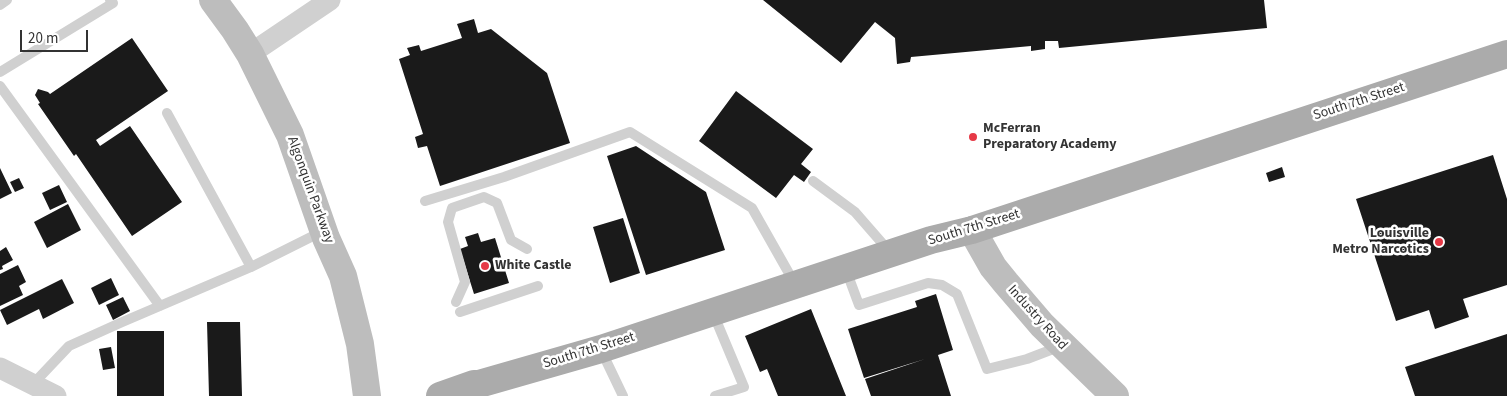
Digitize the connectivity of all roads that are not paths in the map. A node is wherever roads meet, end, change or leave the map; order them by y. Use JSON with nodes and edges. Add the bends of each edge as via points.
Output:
{"nodes":[{"id":1,"x":7,"y":0,"type":"edge"},
{"id":2,"x":110,"y":0,"type":"edge"},
{"id":3,"x":213,"y":0,"type":"edge"},
{"id":4,"x":330,"y":0,"type":"edge"},
{"id":5,"x":0,"y":5,"type":"edge"},
{"id":6,"x":250,"y":54,"type":"junction"},
{"id":7,"x":1507,"y":54,"type":"edge"},
{"id":8,"x":0,"y":72,"type":"edge"},
{"id":9,"x":0,"y":86,"type":"edge"},
{"id":10,"x":167,"y":114,"type":"dead end"},
{"id":11,"x":813,"y":181,"type":"dead end"},
{"id":12,"x":425,"y":201,"type":"dead end"},
{"id":13,"x":972,"y":230,"type":"junction"},
{"id":14,"x":324,"y":231,"type":"junction"},
{"id":15,"x":527,"y":249,"type":"dead end"},
{"id":16,"x":892,"y":254,"type":"junction"},
{"id":17,"x":251,"y":267,"type":"junction"},
{"id":18,"x":845,"y":269,"type":"junction"},
{"id":19,"x":796,"y":285,"type":"junction"},
{"id":20,"x":538,"y":286,"type":"dead end"},
{"id":21,"x":160,"y":306,"type":"junction"},
{"id":22,"x":713,"y":312,"type":"junction"},
{"id":23,"x":1062,"y":345,"type":"junction"},
{"id":24,"x":600,"y":349,"type":"junction"},
{"id":25,"x":0,"y":368,"type":"edge"},
{"id":26,"x":33,"y":384,"type":"junction"},
{"id":27,"x":56,"y":396,"type":"edge"},
{"id":28,"x":367,"y":396,"type":"edge"},
{"id":29,"x":440,"y":396,"type":"edge"},
{"id":30,"x":623,"y":396,"type":"edge"},
{"id":31,"x":715,"y":396,"type":"edge"},
{"id":32,"x":1114,"y":396,"type":"edge"}],
"edges":[{"from":1,"to":5,"type":"lane"},
{"from":2,"to":8,"type":"lane","via":[[113,3]]},
{"from":3,"to":6,"type":"main road","name":"Algonquin Parkway"},
{"from":4,"to":6,"type":"street"},
{"from":6,"to":14,"type":"main road","name":"Algonquin Parkway","via":[[290,135]]},
{"from":7,"to":13,"type":"main road","name":"South 7th Street"},
{"from":9,"to":21,"type":"lane"},
{"from":10,"to":17,"type":"lane"},
{"from":11,"to":16,"type":"lane","via":[[854,212]]},
{"from":12,"to":19,"type":"lane","via":[[630,132],[752,208]]},
{"from":13,"to":16,"type":"main road","name":"South 7th Street"},
{"from":13,"to":23,"type":"main road","name":"Industry Road","via":[[993,267]]},
{"from":14,"to":17,"type":"lane"},
{"from":14,"to":28,"type":"main road","name":"Algonquin Parkway","via":[[343,276],[360,344]]},
{"from":15,"to":20,"type":"lane","via":[[510,240],[497,203],[484,197],[452,208],[448,222],[465,282],[458,307]]},
{"from":16,"to":18,"type":"main road","name":"South 7th Street"},
{"from":17,"to":21,"type":"lane"},
{"from":18,"to":19,"type":"main road","name":"South 7th Street"},
{"from":18,"to":23,"type":"lane","via":[[859,305],[928,283],[942,285],[957,294],[987,369],[1027,359]]},
{"from":19,"to":22,"type":"main road","name":"South 7th Street"},
{"from":21,"to":26,"type":"lane","via":[[69,346]]},
{"from":22,"to":24,"type":"main road","name":"South 7th Street"},
{"from":22,"to":31,"type":"lane","via":[[744,387]]},
{"from":23,"to":32,"type":"main road","name":"Industry Road"},
{"from":24,"to":29,"type":"main road","name":"South 7th Street"},
{"from":24,"to":30,"type":"lane"},
{"from":25,"to":26,"type":"street"},
{"from":26,"to":27,"type":"street"}]}
